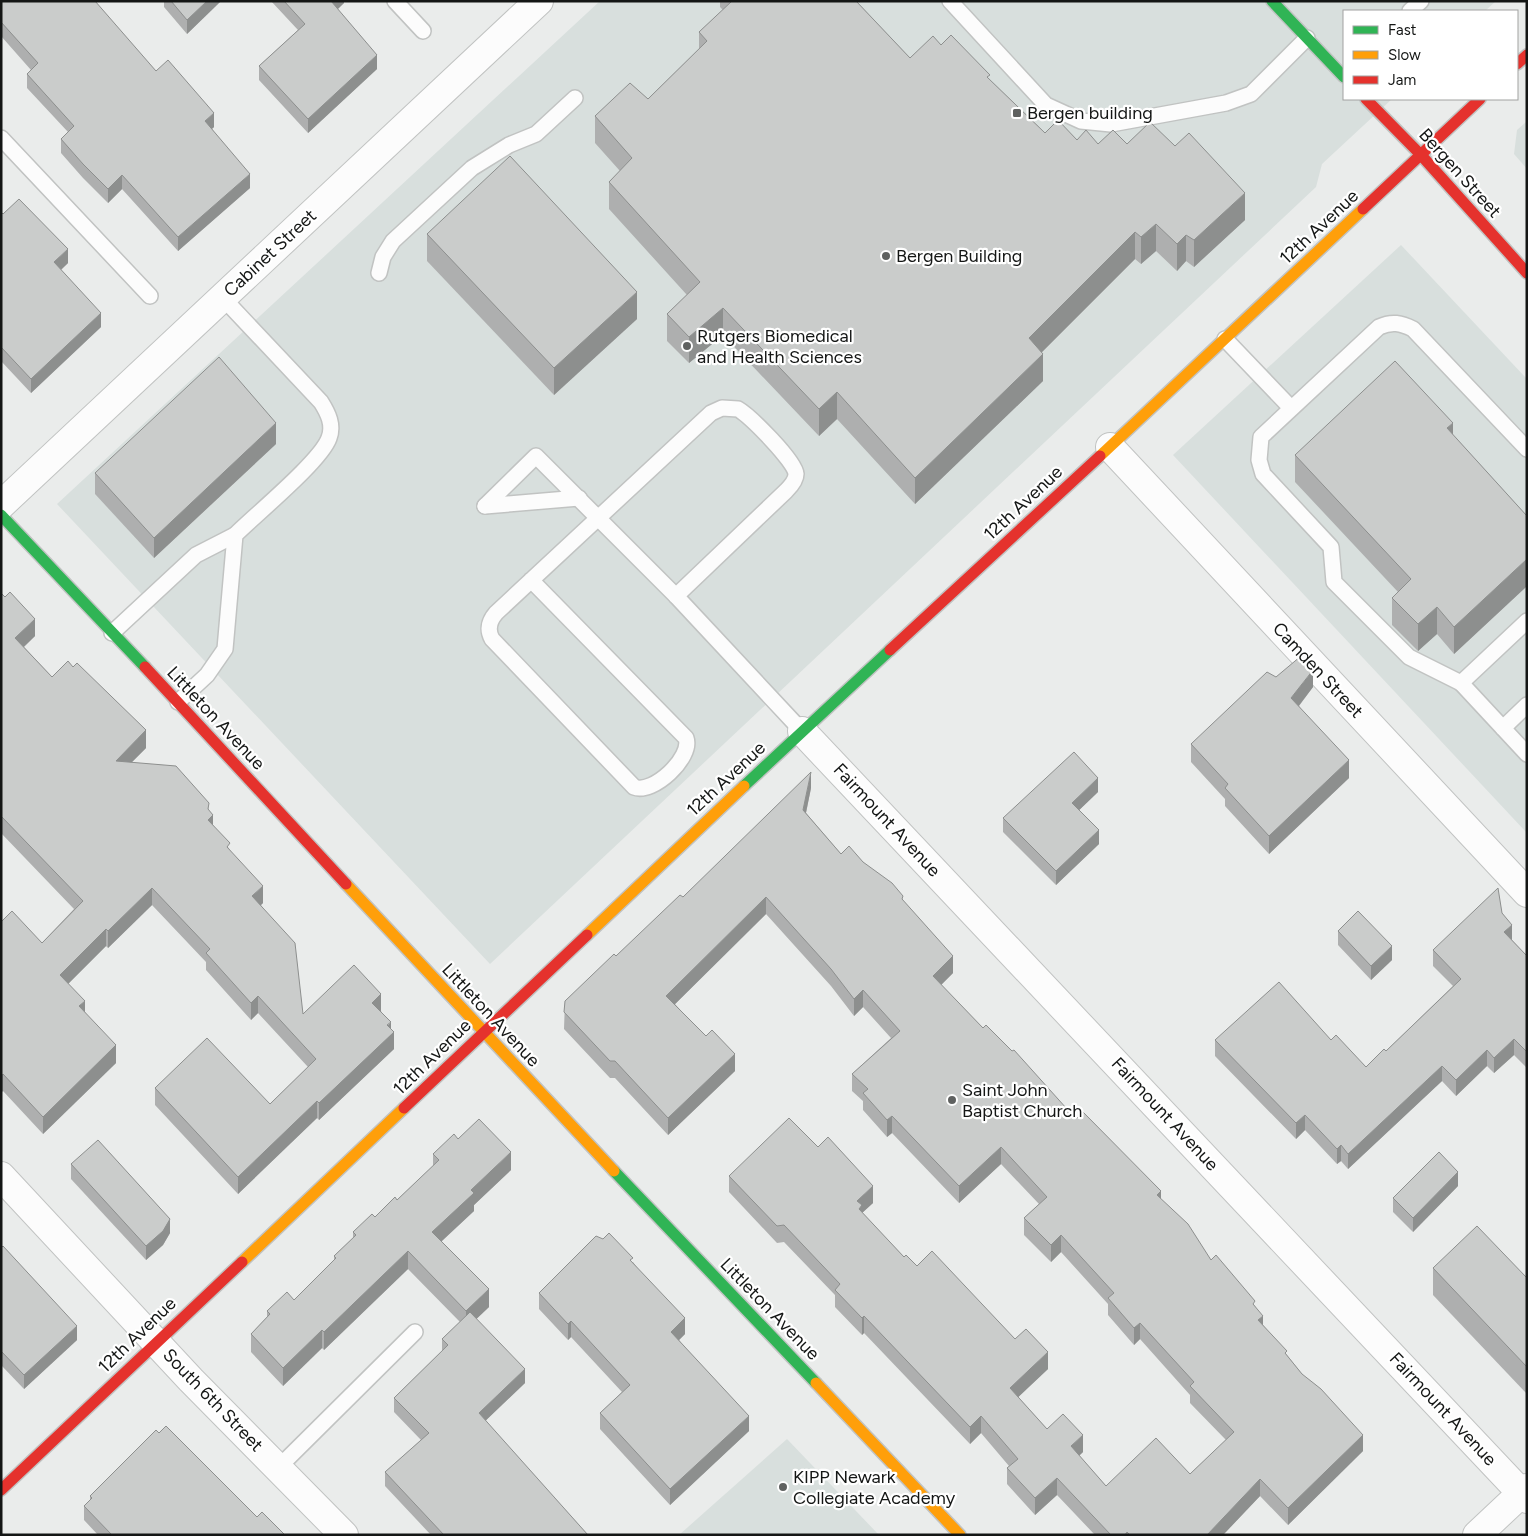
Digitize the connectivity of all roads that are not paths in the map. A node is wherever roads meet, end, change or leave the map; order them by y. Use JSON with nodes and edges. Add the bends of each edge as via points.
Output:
{"nodes":[{"id":1,"x":395,"y":1,"type":"edge"},
{"id":2,"x":539,"y":1,"type":"edge"},
{"id":3,"x":950,"y":1,"type":"edge"},
{"id":4,"x":1272,"y":1,"type":"edge"},
{"id":5,"x":1421,"y":1,"type":"edge"},
{"id":6,"x":1411,"y":10,"type":"edge"},
{"id":7,"x":423,"y":31,"type":"dead end"},
{"id":8,"x":1306,"y":38,"type":"junction"},
{"id":9,"x":1343,"y":76,"type":"edge"},
{"id":10,"x":575,"y":98,"type":"dead end"},
{"id":11,"x":1367,"y":100,"type":"edge"},
{"id":12,"x":1479,"y":100,"type":"edge"},
{"id":13,"x":1,"y":138,"type":"edge"},
{"id":14,"x":1421,"y":155,"type":"junction"},
{"id":15,"x":378,"y":273,"type":"dead end"},
{"id":16,"x":1527,"y":273,"type":"edge"},
{"id":17,"x":150,"y":296,"type":"dead end"},
{"id":18,"x":223,"y":298,"type":"junction"},
{"id":19,"x":1225,"y":339,"type":"junction"},
{"id":20,"x":1291,"y":408,"type":"junction"},
{"id":21,"x":1110,"y":447,"type":"junction"},
{"id":22,"x":1527,"y":449,"type":"edge"},
{"id":23,"x":579,"y":498,"type":"junction"},
{"id":24,"x":1,"y":505,"type":"edge"},
{"id":25,"x":1,"y":515,"type":"edge"},
{"id":26,"x":600,"y":519,"type":"junction"},
{"id":27,"x":235,"y":535,"type":"junction"},
{"id":28,"x":531,"y":580,"type":"junction"},
{"id":29,"x":676,"y":596,"type":"junction"},
{"id":30,"x":1527,"y":621,"type":"edge"},
{"id":31,"x":112,"y":633,"type":"junction"},
{"id":32,"x":1461,"y":683,"type":"junction"},
{"id":33,"x":178,"y":702,"type":"junction"},
{"id":34,"x":1527,"y":706,"type":"edge"},
{"id":35,"x":1503,"y":728,"type":"junction"},
{"id":36,"x":802,"y":731,"type":"junction"},
{"id":37,"x":1527,"y":754,"type":"edge"},
{"id":38,"x":1527,"y":893,"type":"edge"},
{"id":39,"x":483,"y":1033,"type":"junction"},
{"id":40,"x":1,"y":1176,"type":"edge"},
{"id":41,"x":415,"y":1332,"type":"dead end"},
{"id":42,"x":157,"y":1341,"type":"junction"},
{"id":43,"x":279,"y":1468,"type":"junction"},
{"id":44,"x":1,"y":1490,"type":"edge"},
{"id":45,"x":1525,"y":1493,"type":"edge"},
{"id":46,"x":344,"y":1535,"type":"edge"},
{"id":47,"x":960,"y":1535,"type":"edge"},
{"id":48,"x":1477,"y":1535,"type":"edge"}],
"edges":[{"from":1,"to":7,"type":"lane"},
{"from":2,"to":18,"type":"street","name":"Cabinet Street"},
{"from":3,"to":8,"type":"lane","via":[[1046,105],[1081,121],[1112,124],[1226,103],[1251,94]]},
{"from":4,"to":8,"type":"street"},
{"from":5,"to":6,"type":"lane"},
{"from":8,"to":9,"type":"street"},
{"from":10,"to":15,"type":"lane","via":[[536,134],[509,145],[472,168],[393,241]]},
{"from":11,"to":14,"type":"street","name":"Bergen Street"},
{"from":12,"to":14,"type":"street","name":"12th Avenue"},
{"from":13,"to":17,"type":"lane"},
{"from":14,"to":16,"type":"street","name":"Bergen Street"},
{"from":14,"to":19,"type":"street","name":"12th Avenue"},
{"from":18,"to":24,"type":"street","name":"Cabinet Street"},
{"from":18,"to":27,"type":"lane","via":[[321,402],[331,427],[329,439],[315,458]]},
{"from":19,"to":20,"type":"lane"},
{"from":19,"to":21,"type":"street","name":"12th Avenue"},
{"from":20,"to":22,"type":"lane","via":[[1379,327],[1397,323],[1413,329]]},
{"from":20,"to":32,"type":"lane","via":[[1261,437],[1259,460],[1263,474],[1331,547],[1334,582],[1409,657]]},
{"from":21,"to":36,"type":"street","name":"12th Avenue"},
{"from":21,"to":38,"type":"street","name":"Camden Street"},
{"from":23,"to":23,"type":"lane","via":[[485,506],[536,456]]},
{"from":23,"to":26,"type":"lane"},
{"from":25,"to":31,"type":"street","name":"Littleton Avenue"},
{"from":26,"to":28,"type":"lane"},
{"from":26,"to":29,"type":"lane"},
{"from":26,"to":29,"type":"lane","via":[[711,414],[728,406],[743,412],[790,461],[795,478],[786,491]]},
{"from":27,"to":31,"type":"lane","via":[[196,555]]},
{"from":27,"to":33,"type":"lane","via":[[225,650],[207,675]]},
{"from":28,"to":28,"type":"lane","via":[[492,617],[489,630],[492,640],[634,787],[651,787],[683,757],[688,744],[686,738]]},
{"from":29,"to":36,"type":"lane"},
{"from":30,"to":32,"type":"lane"},
{"from":31,"to":33,"type":"street","name":"Littleton Avenue"},
{"from":32,"to":35,"type":"lane"},
{"from":33,"to":39,"type":"street","name":"Littleton Avenue"},
{"from":34,"to":35,"type":"lane"},
{"from":35,"to":37,"type":"lane"},
{"from":36,"to":39,"type":"street","name":"12th Avenue"},
{"from":36,"to":45,"type":"street","name":"Fairmount Avenue"},
{"from":39,"to":42,"type":"street","name":"12th Avenue"},
{"from":39,"to":47,"type":"street","name":"Littleton Avenue"},
{"from":40,"to":42,"type":"street","name":"South 6th Street"},
{"from":41,"to":43,"type":"lane"},
{"from":42,"to":43,"type":"street","name":"South 6th Street"},
{"from":42,"to":44,"type":"street","name":"12th Avenue"},
{"from":43,"to":46,"type":"street","name":"South 6th Street"},
{"from":45,"to":48,"type":"street"}]}
